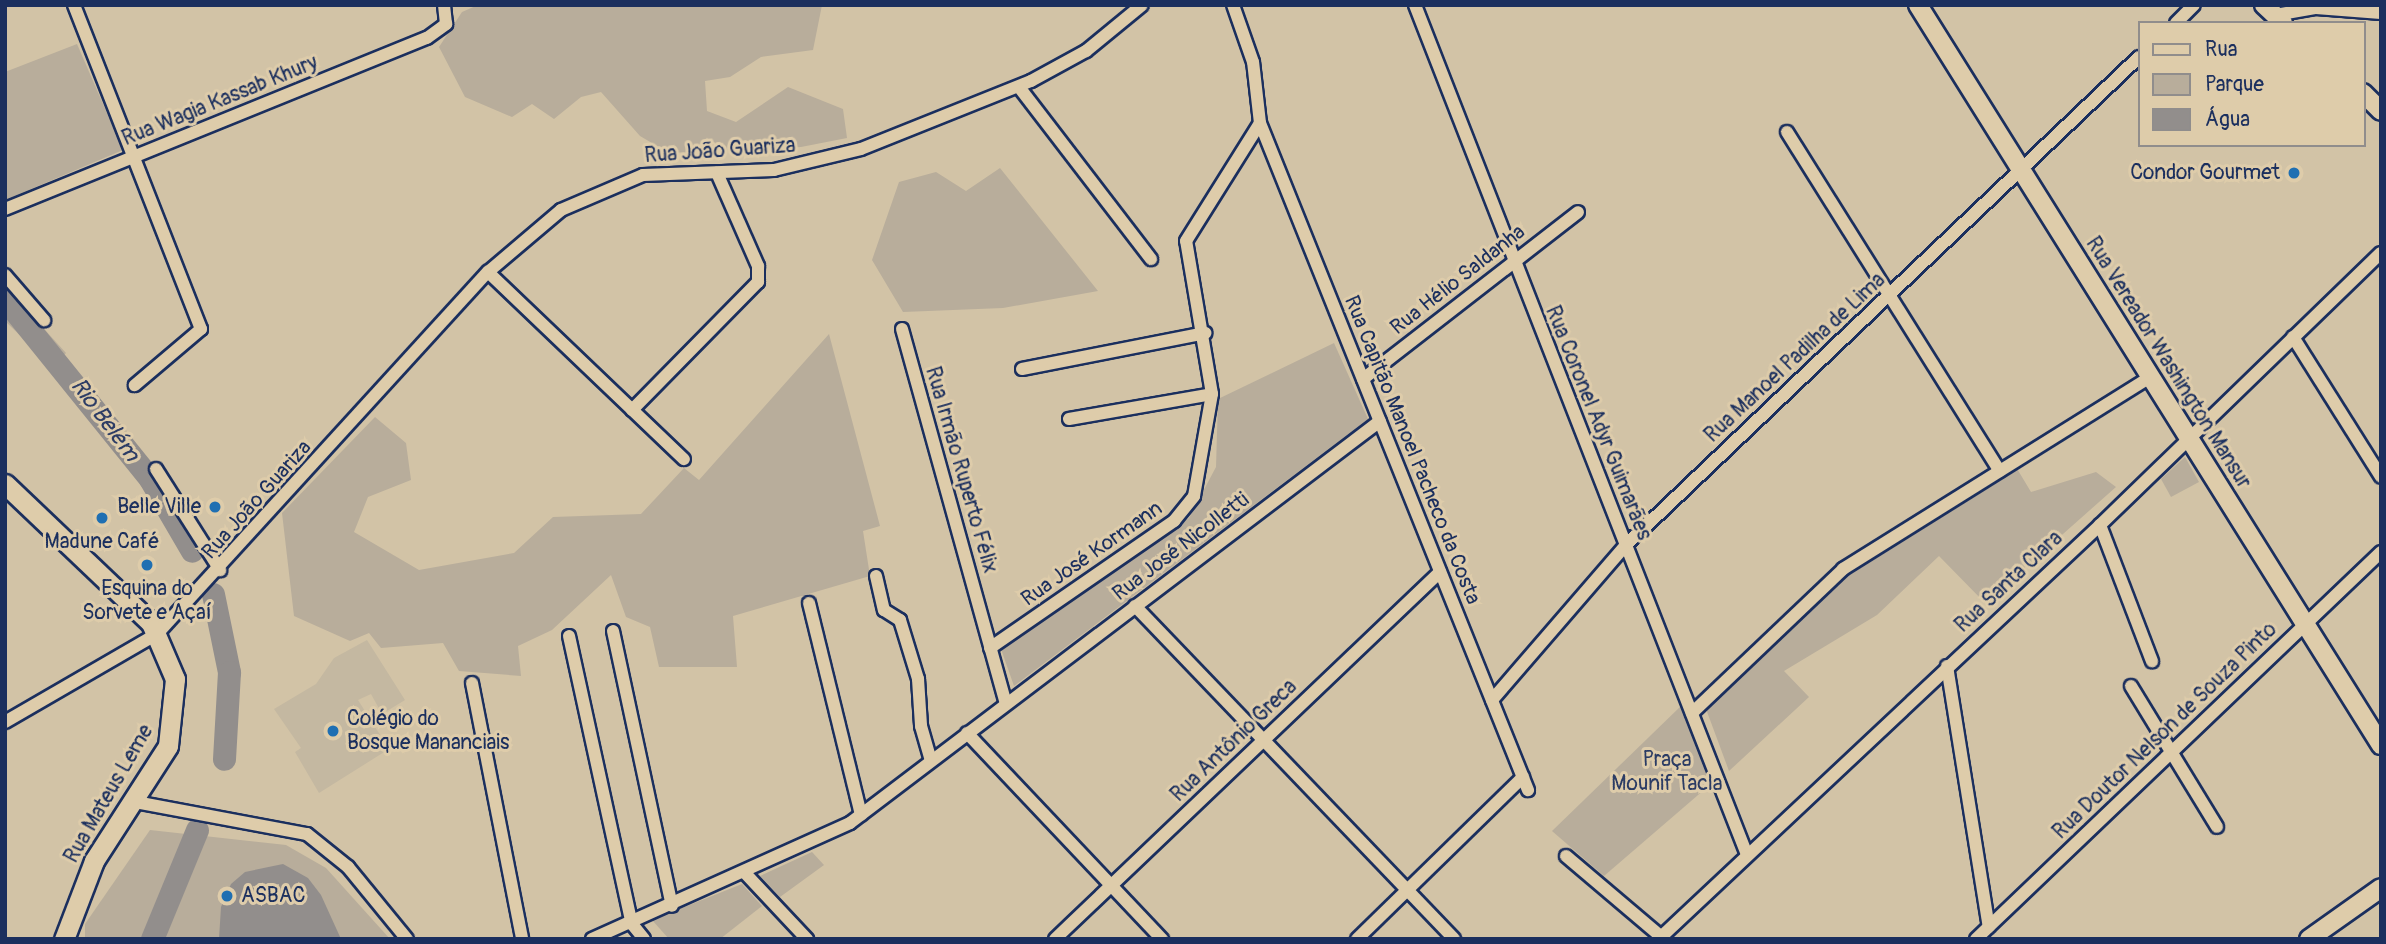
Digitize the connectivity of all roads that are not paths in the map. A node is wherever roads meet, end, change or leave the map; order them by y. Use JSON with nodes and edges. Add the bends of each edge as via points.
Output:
{"nodes":[{"id":1,"x":74,"y":5,"type":"edge"},
{"id":2,"x":444,"y":5,"type":"edge"},
{"id":3,"x":1142,"y":5,"type":"edge"},
{"id":4,"x":1233,"y":5,"type":"edge"},
{"id":5,"x":1415,"y":5,"type":"edge"},
{"id":6,"x":1918,"y":5,"type":"edge"},
{"id":7,"x":2194,"y":5,"type":"edge"},
{"id":8,"x":2344,"y":7,"type":"edge"},
{"id":9,"x":2381,"y":13,"type":"edge"},
{"id":10,"x":2274,"y":14,"type":"edge"},
{"id":11,"x":2178,"y":21,"type":"edge"},
{"id":12,"x":2138,"y":58,"type":"edge"},
{"id":13,"x":1019,"y":87,"type":"junction"},
{"id":14,"x":2365,"y":95,"type":"edge"},
{"id":15,"x":2381,"y":111,"type":"edge"},
{"id":16,"x":1260,"y":123,"type":"junction"},
{"id":17,"x":1787,"y":132,"type":"dead end"},
{"id":18,"x":134,"y":157,"type":"junction"},
{"id":19,"x":2021,"y":170,"type":"junction"},
{"id":20,"x":717,"y":173,"type":"junction"},
{"id":21,"x":5,"y":209,"type":"edge"},
{"id":22,"x":1578,"y":212,"type":"dead end"},
{"id":23,"x":2381,"y":253,"type":"edge"},
{"id":24,"x":1151,"y":259,"type":"dead end"},
{"id":25,"x":1514,"y":261,"type":"junction"},
{"id":26,"x":488,"y":272,"type":"junction"},
{"id":27,"x":5,"y":275,"type":"edge"},
{"id":28,"x":1889,"y":295,"type":"junction"},
{"id":29,"x":44,"y":320,"type":"dead end"},
{"id":30,"x":902,"y":329,"type":"dead end"},
{"id":31,"x":1205,"y":333,"type":"junction"},
{"id":32,"x":2293,"y":337,"type":"junction"},
{"id":33,"x":1022,"y":369,"type":"dead end"},
{"id":34,"x":2150,"y":377,"type":"junction"},
{"id":35,"x":1363,"y":379,"type":"junction"},
{"id":36,"x":135,"y":385,"type":"dead end"},
{"id":37,"x":1212,"y":394,"type":"junction"},
{"id":38,"x":632,"y":410,"type":"junction"},
{"id":39,"x":1069,"y":419,"type":"dead end"},
{"id":40,"x":1380,"y":421,"type":"junction"},
{"id":41,"x":2189,"y":439,"type":"junction"},
{"id":42,"x":684,"y":460,"type":"dead end"},
{"id":43,"x":156,"y":469,"type":"dead end"},
{"id":44,"x":2000,"y":471,"type":"junction"},
{"id":45,"x":2381,"y":477,"type":"edge"},
{"id":46,"x":5,"y":484,"type":"edge"},
{"id":47,"x":2100,"y":525,"type":"junction"},
{"id":48,"x":1626,"y":545,"type":"junction"},
{"id":49,"x":2381,"y":551,"type":"edge"},
{"id":50,"x":220,"y":570,"type":"junction"},
{"id":51,"x":1440,"y":572,"type":"junction"},
{"id":52,"x":876,"y":576,"type":"dead end"},
{"id":53,"x":809,"y":604,"type":"dead end"},
{"id":54,"x":1135,"y":606,"type":"junction"},
{"id":55,"x":2305,"y":624,"type":"junction"},
{"id":56,"x":613,"y":631,"type":"dead end"},
{"id":57,"x":158,"y":634,"type":"junction"},
{"id":58,"x":569,"y":636,"type":"dead end"},
{"id":59,"x":990,"y":648,"type":"junction"},
{"id":60,"x":2152,"y":661,"type":"dead end"},
{"id":61,"x":1947,"y":666,"type":"junction"},
{"id":62,"x":472,"y":683,"type":"dead end"},
{"id":63,"x":2131,"y":686,"type":"dead end"},
{"id":64,"x":1492,"y":700,"type":"junction"},
{"id":65,"x":1006,"y":703,"type":"junction"},
{"id":66,"x":1692,"y":713,"type":"junction"},
{"id":67,"x":5,"y":722,"type":"edge"},
{"id":68,"x":967,"y":733,"type":"junction"},
{"id":69,"x":2378,"y":736,"type":"edge"},
{"id":70,"x":1264,"y":740,"type":"junction"},
{"id":71,"x":2171,"y":752,"type":"junction"},
{"id":72,"x":931,"y":761,"type":"junction"},
{"id":73,"x":1523,"y":777,"type":"junction"},
{"id":74,"x":1528,"y":790,"type":"dead end"},
{"id":75,"x":130,"y":801,"type":"junction"},
{"id":76,"x":861,"y":815,"type":"junction"},
{"id":77,"x":2217,"y":827,"type":"dead end"},
{"id":78,"x":1747,"y":855,"type":"junction"},
{"id":79,"x":1566,"y":856,"type":"dead end"},
{"id":80,"x":745,"y":873,"type":"junction"},
{"id":81,"x":1111,"y":885,"type":"junction"},
{"id":82,"x":2381,"y":888,"type":"edge"},
{"id":83,"x":1407,"y":890,"type":"junction"},
{"id":84,"x":672,"y":906,"type":"junction"},
{"id":85,"x":632,"y":924,"type":"junction"},
{"id":86,"x":1989,"y":927,"type":"junction"},
{"id":87,"x":1663,"y":938,"type":"edge"},
{"id":88,"x":64,"y":939,"type":"edge"},
{"id":89,"x":407,"y":939,"type":"edge"},
{"id":90,"x":522,"y":939,"type":"edge"},
{"id":91,"x":592,"y":939,"type":"edge"},
{"id":92,"x":644,"y":939,"type":"edge"},
{"id":93,"x":807,"y":939,"type":"edge"},
{"id":94,"x":1055,"y":939,"type":"edge"},
{"id":95,"x":1162,"y":939,"type":"edge"},
{"id":96,"x":1357,"y":939,"type":"edge"},
{"id":97,"x":1454,"y":939,"type":"edge"},
{"id":98,"x":1976,"y":939,"type":"edge"},
{"id":99,"x":2309,"y":939,"type":"edge"}],
"edges":[{"from":1,"to":18,"type":"street"},
{"from":2,"to":18,"type":"street","name":"Rua Wagia Kassab Khury","via":[[446,24],[427,38]]},
{"from":3,"to":13,"type":"street","name":"Rua João Guariza","via":[[1086,51]]},
{"from":4,"to":16,"type":"street","via":[[1253,62]]},
{"from":5,"to":25,"type":"street","name":"Rua Coronel Adyr Guimarães"},
{"from":6,"to":19,"type":"main road","name":"Rua Vereador Washington Mansur"},
{"from":7,"to":11,"type":"street"},
{"from":8,"to":9,"type":"street"},
{"from":8,"to":10,"type":"street"},
{"from":12,"to":19,"type":"street","name":"Rua Manoel Padilha de Lima"},
{"from":13,"to":20,"type":"street","name":"Rua João Guariza","via":[[833,158],[774,170]]},
{"from":13,"to":24,"type":"street"},
{"from":14,"to":15,"type":"main road"},
{"from":16,"to":31,"type":"street","name":"Rua José Kormann","via":[[1186,241]]},
{"from":16,"to":35,"type":"street","name":"Rua Capitão Manoel Pacheco da Costa"},
{"from":17,"to":28,"type":"street"},
{"from":18,"to":21,"type":"street","name":"Rua Wagia Kassab Khury"},
{"from":18,"to":36,"type":"street","via":[[201,329]]},
{"from":19,"to":28,"type":"street","name":"Rua Manoel Padilha de Lima"},
{"from":19,"to":34,"type":"main road","name":"Rua Vereador Washington Mansur"},
{"from":20,"to":26,"type":"street","name":"Rua João Guariza","via":[[643,174],[599,190],[542,223]]},
{"from":20,"to":38,"type":"street","via":[[758,266],[758,282]]},
{"from":22,"to":25,"type":"street","name":"Rua Hélio Saldanha"},
{"from":23,"to":32,"type":"street","name":"Rua Santa Clara"},
{"from":25,"to":35,"type":"street","name":"Rua Hélio Saldanha"},
{"from":25,"to":48,"type":"street","name":"Rua Coronel Adyr Guimarães"},
{"from":26,"to":38,"type":"street"},
{"from":26,"to":50,"type":"street","name":"Rua João Guariza"},
{"from":27,"to":29,"type":"street"},
{"from":28,"to":44,"type":"street"},
{"from":28,"to":48,"type":"street","name":"Rua Manoel Padilha de Lima"},
{"from":30,"to":59,"type":"street","name":"Rua Irmão Ruperto Félix"},
{"from":31,"to":33,"type":"street"},
{"from":31,"to":37,"type":"street","name":"Rua José Kormann"},
{"from":32,"to":41,"type":"street","name":"Rua Santa Clara"},
{"from":32,"to":45,"type":"street"},
{"from":34,"to":41,"type":"main road","name":"Rua Vereador Washington Mansur"},
{"from":34,"to":44,"type":"street"},
{"from":35,"to":40,"type":"street","name":"Rua Capitão Manoel Pacheco da Costa"},
{"from":37,"to":39,"type":"street"},
{"from":37,"to":59,"type":"street","name":"Rua José Kormann","via":[[1200,475],[1183,514]]},
{"from":38,"to":42,"type":"street"},
{"from":40,"to":51,"type":"street","name":"Rua Capitão Manoel Pacheco da Costa"},
{"from":40,"to":54,"type":"street","name":"Rua José Nicolletti"},
{"from":41,"to":47,"type":"street","name":"Rua Santa Clara"},
{"from":41,"to":55,"type":"main road","name":"Rua Vereador Washington Mansur"},
{"from":43,"to":50,"type":"street"},
{"from":44,"to":66,"type":"street","via":[[1843,569]]},
{"from":46,"to":57,"type":"main road","name":"Rua Mateus Leme"},
{"from":47,"to":60,"type":"street"},
{"from":47,"to":61,"type":"street","name":"Rua Santa Clara"},
{"from":48,"to":64,"type":"street","name":"Rua Manoel Padilha de Lima"},
{"from":48,"to":66,"type":"street","name":"Rua Coronel Adyr Guimarães"},
{"from":49,"to":55,"type":"street","name":"Rua Doutor Nelson de Souza Pinto"},
{"from":50,"to":57,"type":"street","name":"Rua João Guariza"},
{"from":51,"to":64,"type":"street","name":"Rua Capitão Manoel Pacheco da Costa"},
{"from":51,"to":70,"type":"street","name":"Rua Antônio Greca"},
{"from":52,"to":72,"type":"street","via":[[884,610],[900,620],[918,679],[921,726]]},
{"from":53,"to":76,"type":"street"},
{"from":54,"to":65,"type":"street","name":"Rua José Nicolletti"},
{"from":54,"to":70,"type":"street"},
{"from":55,"to":69,"type":"main road","name":"Rua Vereador Washington Mansur"},
{"from":55,"to":71,"type":"street","name":"Rua Doutor Nelson de Souza Pinto"},
{"from":56,"to":84,"type":"street"},
{"from":57,"to":67,"type":"street","name":"Rua João Guariza"},
{"from":57,"to":75,"type":"main road","name":"Rua Mateus Leme","via":[[175,679],[173,730],[160,759]]},
{"from":58,"to":85,"type":"street"},
{"from":59,"to":65,"type":"street","name":"Rua Irmão Ruperto Félix"},
{"from":61,"to":78,"type":"street","name":"Rua Santa Clara"},
{"from":61,"to":86,"type":"street"},
{"from":62,"to":90,"type":"street"},
{"from":63,"to":71,"type":"street"},
{"from":64,"to":73,"type":"street","name":"Rua Capitão Manoel Pacheco da Costa"},
{"from":65,"to":68,"type":"street"},
{"from":66,"to":78,"type":"street","name":"Rua Coronel Adyr Guimarães"},
{"from":68,"to":72,"type":"street"},
{"from":68,"to":81,"type":"street"},
{"from":70,"to":81,"type":"street","name":"Rua Antônio Greca"},
{"from":70,"to":83,"type":"street"},
{"from":71,"to":77,"type":"street"},
{"from":71,"to":86,"type":"street","name":"Rua Doutor Nelson de Souza Pinto"},
{"from":72,"to":76,"type":"street"},
{"from":73,"to":74,"type":"street","name":"Rua Capitão Manoel Pacheco da Costa"},
{"from":73,"to":83,"type":"street"},
{"from":75,"to":88,"type":"main road","name":"Rua Mateus Leme","via":[[94,861]]},
{"from":75,"to":89,"type":"street","via":[[307,834],[348,867]]},
{"from":76,"to":80,"type":"street"},
{"from":78,"to":87,"type":"street","name":"Rua Santa Clara"},
{"from":79,"to":87,"type":"street"},
{"from":80,"to":84,"type":"street"},
{"from":80,"to":93,"type":"street"},
{"from":81,"to":94,"type":"street","name":"Rua Antônio Greca"},
{"from":81,"to":95,"type":"street"},
{"from":82,"to":99,"type":"main road"},
{"from":83,"to":96,"type":"street"},
{"from":83,"to":97,"type":"street"},
{"from":84,"to":85,"type":"street"},
{"from":85,"to":91,"type":"street"},
{"from":85,"to":92,"type":"street"},
{"from":86,"to":98,"type":"street","name":"Rua Doutor Nelson de Souza Pinto"}]}
